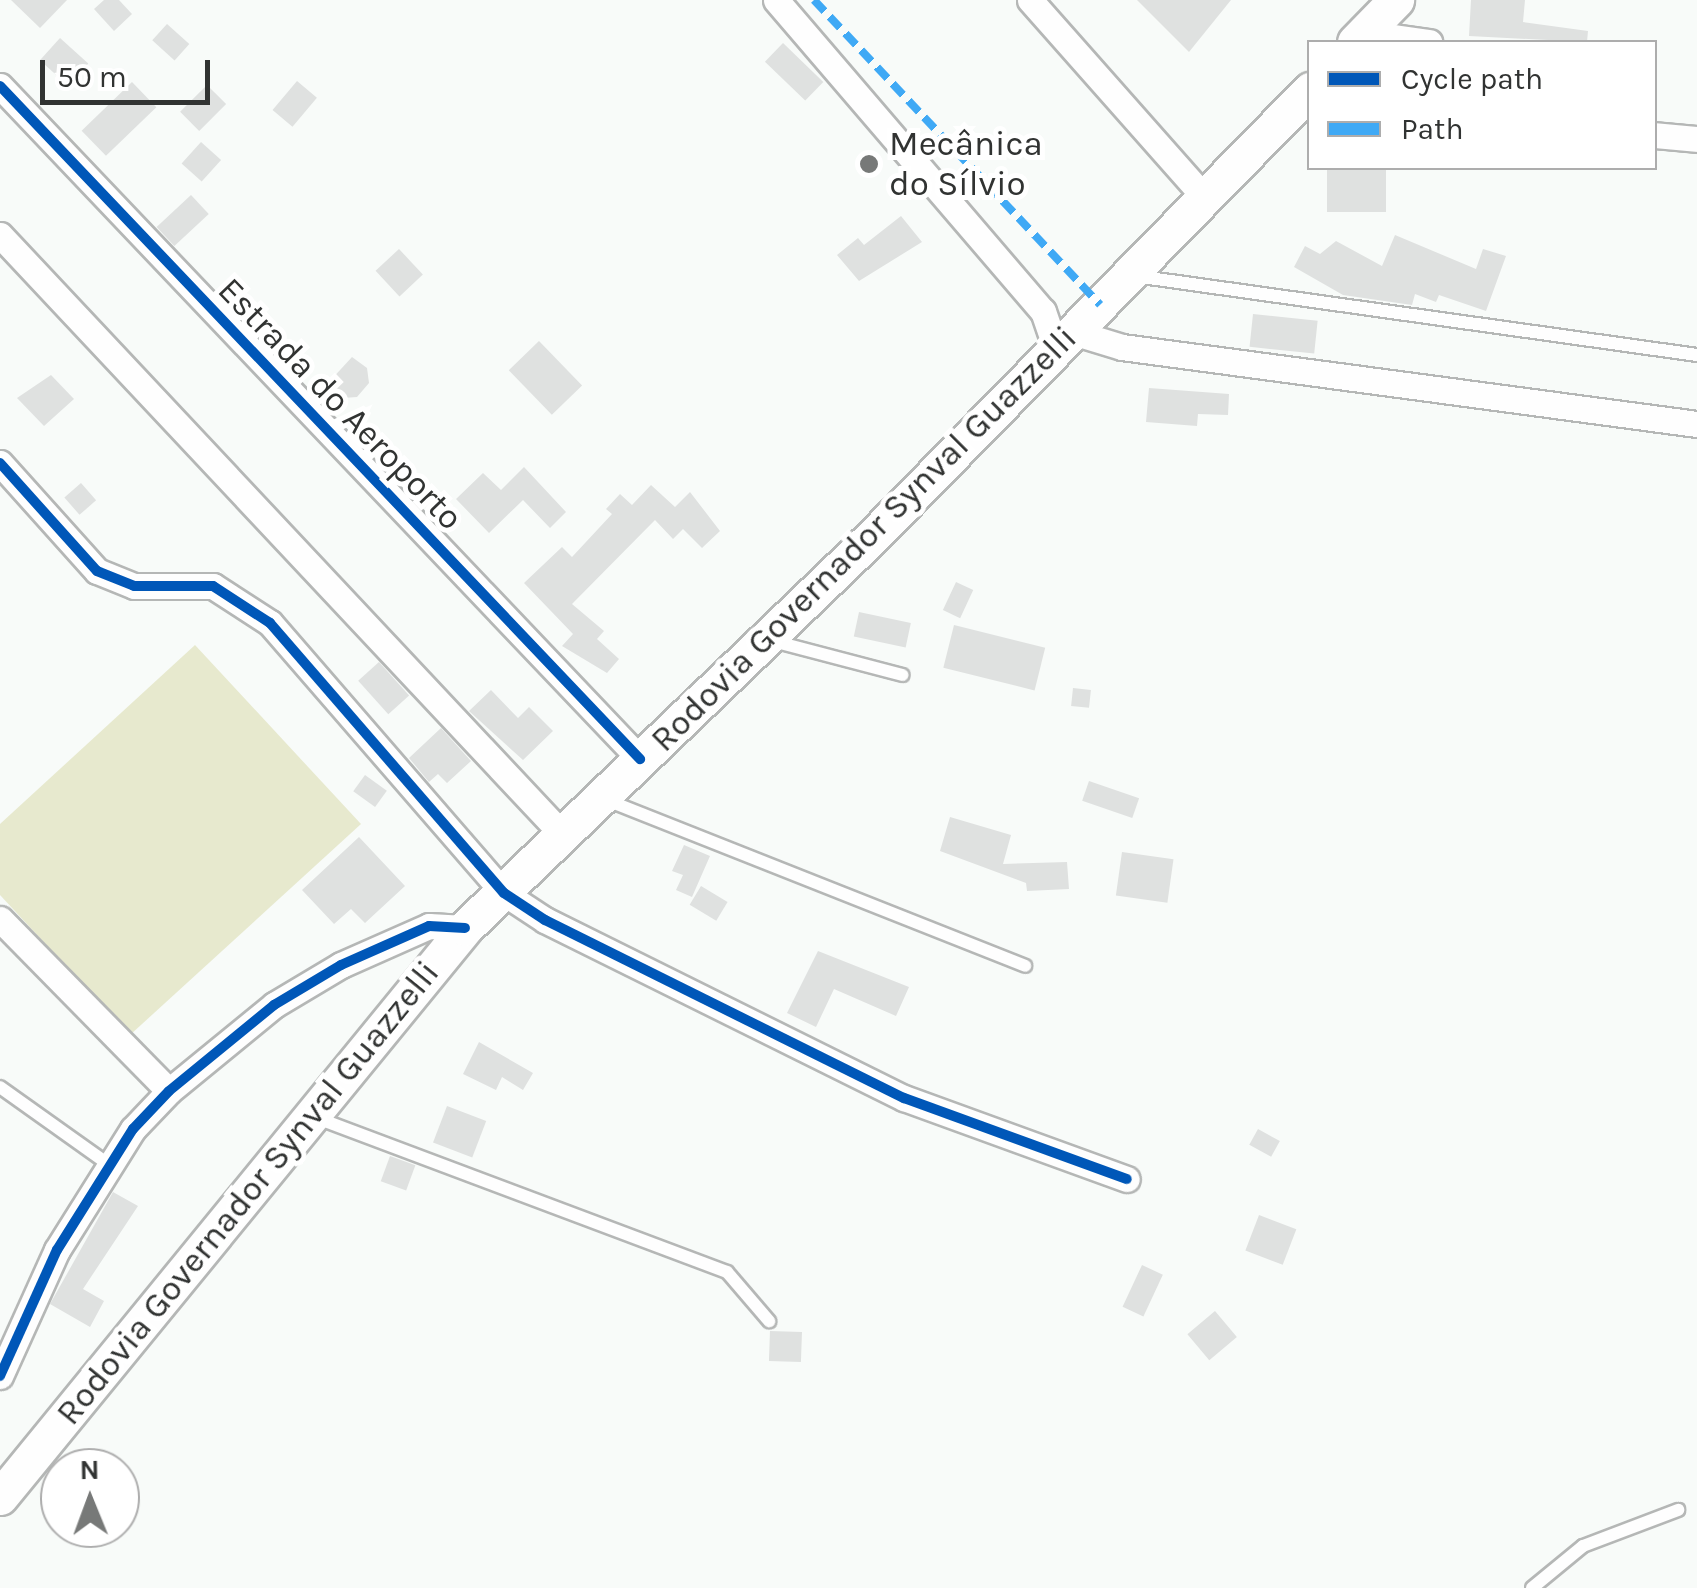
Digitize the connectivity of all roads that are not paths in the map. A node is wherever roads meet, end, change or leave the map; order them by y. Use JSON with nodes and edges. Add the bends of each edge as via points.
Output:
{"nodes":[{"id":1,"x":776,"y":0,"type":"edge"},
{"id":2,"x":1030,"y":0,"type":"edge"},
{"id":3,"x":1396,"y":0,"type":"edge"},
{"id":4,"x":1359,"y":38,"type":"edge"},
{"id":5,"x":1394,"y":40,"type":"edge"},
{"id":6,"x":0,"y":86,"type":"edge"},
{"id":7,"x":1307,"y":93,"type":"edge"},
{"id":8,"x":1657,"y":135,"type":"edge"},
{"id":9,"x":1697,"y":140,"type":"edge"},
{"id":10,"x":1205,"y":198,"type":"junction"},
{"id":11,"x":0,"y":234,"type":"edge"},
{"id":12,"x":1132,"y":276,"type":"junction"},
{"id":13,"x":1066,"y":342,"type":"junction"},
{"id":14,"x":1697,"y":355,"type":"edge"},
{"id":15,"x":1697,"y":424,"type":"edge"},
{"id":16,"x":0,"y":464,"type":"edge"},
{"id":17,"x":766,"y":639,"type":"junction"},
{"id":18,"x":902,"y":675,"type":"dead end"},
{"id":19,"x":640,"y":760,"type":"junction"},
{"id":20,"x":601,"y":798,"type":"junction"},
{"id":21,"x":563,"y":836,"type":"junction"},
{"id":22,"x":504,"y":893,"type":"junction"},
{"id":23,"x":0,"y":919,"type":"edge"},
{"id":24,"x":464,"y":928,"type":"junction"},
{"id":25,"x":1025,"y":966,"type":"dead end"},
{"id":26,"x":0,"y":1088,"type":"edge"},
{"id":27,"x":170,"y":1091,"type":"junction"},
{"id":28,"x":310,"y":1116,"type":"junction"},
{"id":29,"x":108,"y":1164,"type":"junction"},
{"id":30,"x":1127,"y":1179,"type":"dead end"},
{"id":31,"x":769,"y":1321,"type":"dead end"},
{"id":32,"x":0,"y":1376,"type":"edge"},
{"id":33,"x":0,"y":1497,"type":"edge"},
{"id":34,"x":1678,"y":1510,"type":"dead end"},
{"id":35,"x":1532,"y":1588,"type":"edge"}],
"edges":[{"from":1,"to":13,"type":"street"},
{"from":2,"to":10,"type":"street"},
{"from":3,"to":4,"type":"main road"},
{"from":4,"to":5,"type":"street"},
{"from":6,"to":19,"type":"street","name":"Estrada do Aeroporto"},
{"from":7,"to":10,"type":"main road","name":"Rodovia Governador Synval Guazzelli"},
{"from":8,"to":9,"type":"street"},
{"from":10,"to":12,"type":"main road","name":"Rodovia Governador Synval Guazzelli"},
{"from":11,"to":21,"type":"street"},
{"from":12,"to":13,"type":"main road","name":"Rodovia Governador Synval Guazzelli"},
{"from":12,"to":14,"type":"lane"},
{"from":13,"to":15,"type":"street"},
{"from":13,"to":17,"type":"main road","name":"Rodovia Governador Synval Guazzelli"},
{"from":16,"to":22,"type":"street","via":[[97,572],[134,586],[213,586],[270,623]]},
{"from":17,"to":18,"type":"lane"},
{"from":17,"to":19,"type":"main road","name":"Rodovia Governador Synval Guazzelli"},
{"from":19,"to":20,"type":"main road","name":"Rodovia Governador Synval Guazzelli"},
{"from":20,"to":21,"type":"main road","name":"Rodovia Governador Synval Guazzelli"},
{"from":20,"to":25,"type":"lane"},
{"from":21,"to":22,"type":"main road","name":"Rodovia Governador Synval Guazzelli"},
{"from":22,"to":24,"type":"main road","name":"Rodovia Governador Synval Guazzelli"},
{"from":22,"to":30,"type":"street","via":[[545,920],[904,1098]]},
{"from":23,"to":27,"type":"street"},
{"from":24,"to":27,"type":"street","via":[[429,926],[342,965],[274,1005]]},
{"from":24,"to":28,"type":"main road","name":"Rodovia Governador Synval Guazzelli"},
{"from":26,"to":29,"type":"lane"},
{"from":27,"to":29,"type":"street"},
{"from":28,"to":31,"type":"lane","via":[[726,1272]]},
{"from":28,"to":33,"type":"main road","name":"Rodovia Governador Synval Guazzelli"},
{"from":29,"to":32,"type":"street","via":[[57,1250]]},
{"from":34,"to":35,"type":"lane","via":[[1583,1546]]}]}
